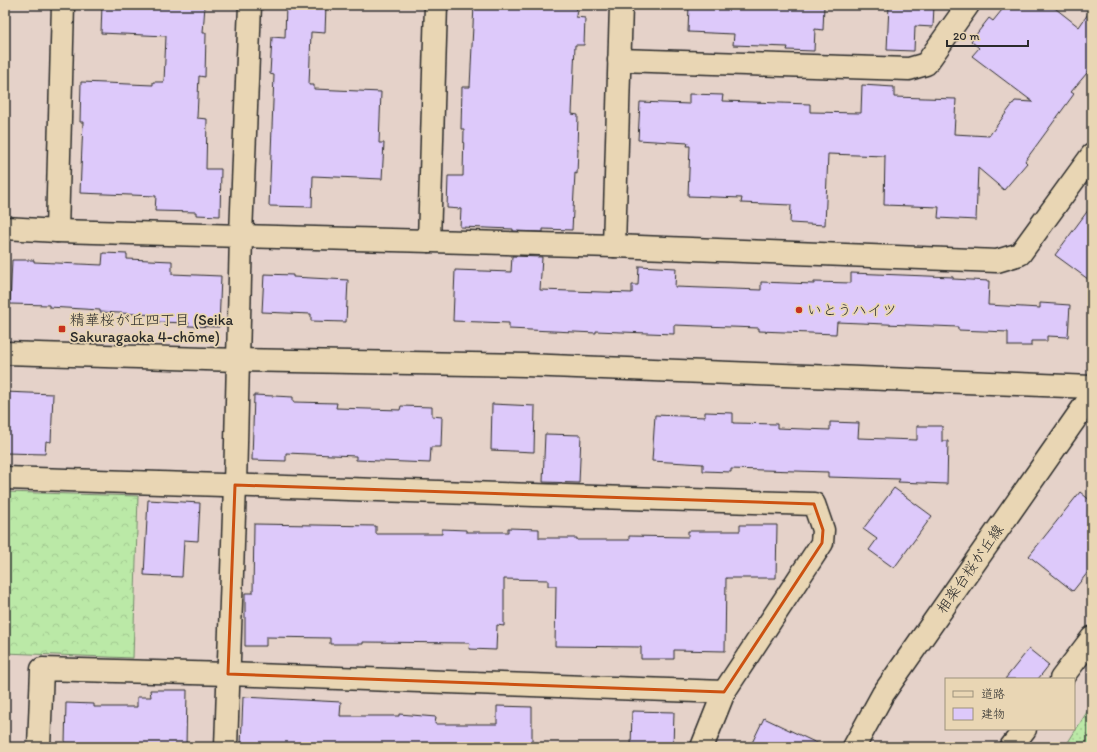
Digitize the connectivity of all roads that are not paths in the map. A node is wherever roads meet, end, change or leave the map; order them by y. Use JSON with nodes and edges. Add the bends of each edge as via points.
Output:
{"nodes":[{"id":1,"x":64,"y":5,"type":"edge"},
{"id":2,"x":250,"y":5,"type":"edge"},
{"id":3,"x":436,"y":5,"type":"edge"},
{"id":4,"x":621,"y":5,"type":"edge"},
{"id":5,"x":968,"y":5,"type":"edge"},
{"id":6,"x":619,"y":60,"type":"junction"},
{"id":7,"x":1092,"y":155,"type":"edge"},
{"id":8,"x":5,"y":228,"type":"edge"},
{"id":9,"x":57,"y":231,"type":"junction"},
{"id":10,"x":241,"y":235,"type":"junction"},
{"id":11,"x":428,"y":241,"type":"junction"},
{"id":12,"x":614,"y":246,"type":"junction"},
{"id":13,"x":5,"y":353,"type":"edge"},
{"id":14,"x":238,"y":360,"type":"junction"},
{"id":15,"x":1092,"y":387,"type":"edge"},
{"id":16,"x":1092,"y":395,"type":"edge"},
{"id":17,"x":5,"y":478,"type":"edge"},
{"id":18,"x":235,"y":485,"type":"junction"},
{"id":19,"x":1092,"y":638,"type":"edge"},
{"id":20,"x":228,"y":674,"type":"junction"},
{"id":21,"x":1062,"y":678,"type":"edge"},
{"id":22,"x":724,"y":692,"type":"junction"},
{"id":23,"x":1024,"y":730,"type":"edge"},
{"id":24,"x":39,"y":747,"type":"edge"},
{"id":25,"x":226,"y":747,"type":"edge"},
{"id":26,"x":702,"y":747,"type":"edge"},
{"id":27,"x":854,"y":747,"type":"edge"},
{"id":28,"x":1011,"y":747,"type":"edge"}],
"edges":[{"from":1,"to":9,"type":"street"},
{"from":2,"to":10,"type":"street"},
{"from":3,"to":11,"type":"street"},
{"from":4,"to":6,"type":"street"},
{"from":5,"to":6,"type":"street","via":[[926,64],[909,70]]},
{"from":6,"to":12,"type":"street"},
{"from":7,"to":12,"type":"street","via":[[1020,254],[997,261]]},
{"from":8,"to":9,"type":"street"},
{"from":9,"to":10,"type":"street"},
{"from":10,"to":11,"type":"street"},
{"from":10,"to":14,"type":"street"},
{"from":11,"to":12,"type":"street"},
{"from":13,"to":14,"type":"street"},
{"from":14,"to":15,"type":"street","via":[[525,365]]},
{"from":14,"to":18,"type":"street"},
{"from":16,"to":27,"type":"street","name":"相楽台桜が丘線","via":[[883,694]]},
{"from":17,"to":18,"type":"street"},
{"from":18,"to":20,"type":"street"},
{"from":18,"to":22,"type":"street","via":[[814,504],[823,530],[822,543]]},
{"from":19,"to":21,"type":"street"},
{"from":20,"to":22,"type":"street"},
{"from":20,"to":24,"type":"street","via":[[42,669]]},
{"from":20,"to":25,"type":"street"},
{"from":22,"to":26,"type":"street"},
{"from":23,"to":28,"type":"street"}]}
